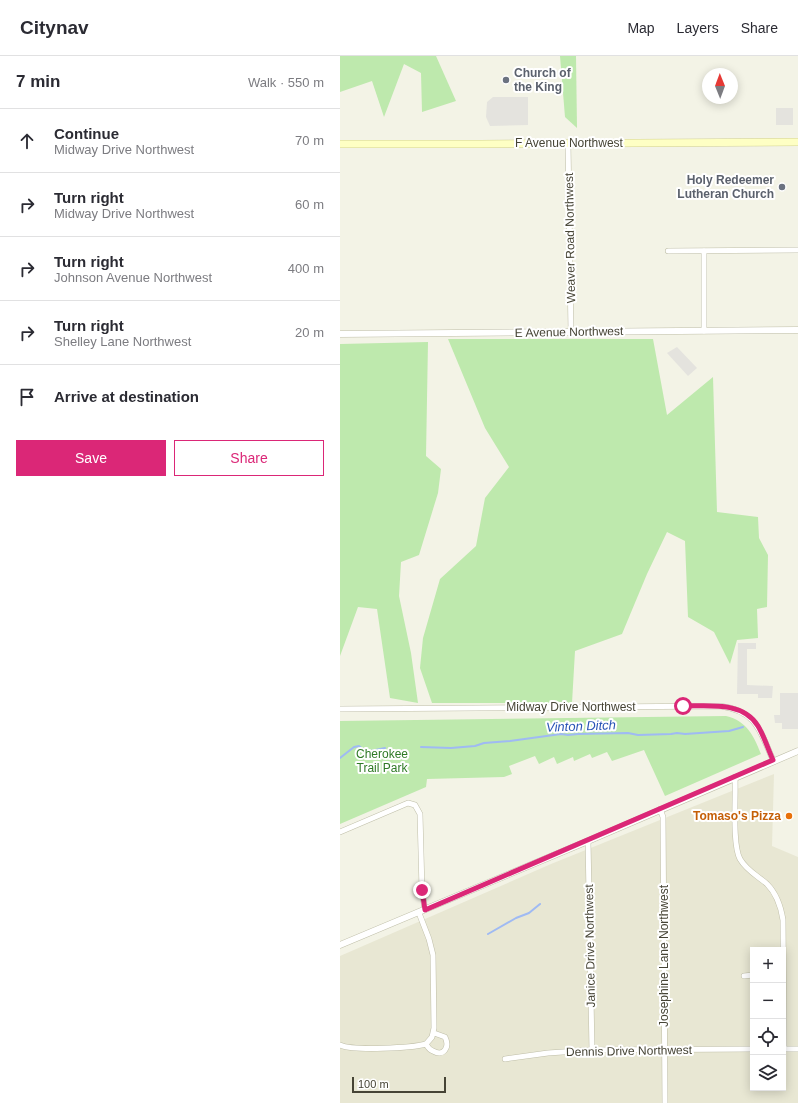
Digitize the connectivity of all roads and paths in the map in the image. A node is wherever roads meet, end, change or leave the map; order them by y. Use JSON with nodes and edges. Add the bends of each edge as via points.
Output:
{"nodes":[{"id":1,"x":798,"y":142,"type":"edge"},
{"id":2,"x":568,"y":143,"type":"junction"},
{"id":3,"x":340,"y":144,"type":"edge"},
{"id":4,"x":798,"y":250,"type":"edge"},
{"id":5,"x":668,"y":251,"type":"dead end"},
{"id":6,"x":704,"y":251,"type":"junction"},
{"id":7,"x":798,"y":330,"type":"edge"},
{"id":8,"x":704,"y":331,"type":"junction"},
{"id":9,"x":571,"y":333,"type":"junction"},
{"id":10,"x":340,"y":334,"type":"edge"},
{"id":11,"x":340,"y":709,"type":"edge"},
{"id":12,"x":798,"y":751,"type":"edge"},
{"id":13,"x":773,"y":760,"type":"junction"},
{"id":14,"x":735,"y":777,"type":"junction"},
{"id":15,"x":660,"y":810,"type":"junction"},
{"id":16,"x":340,"y":832,"type":"edge"},
{"id":17,"x":588,"y":841,"type":"junction"},
{"id":18,"x":422,"y":912,"type":"junction"},
{"id":19,"x":340,"y":945,"type":"edge"},
{"id":20,"x":783,"y":947,"type":"edge"},
{"id":21,"x":750,"y":975,"type":"edge"},
{"id":22,"x":744,"y":976,"type":"dead end"},
{"id":23,"x":783,"y":983,"type":"edge"},
{"id":24,"x":784,"y":1019,"type":"edge"},
{"id":25,"x":434,"y":1033,"type":"junction"},
{"id":26,"x":426,"y":1044,"type":"junction"},
{"id":27,"x":340,"y":1046,"type":"edge"},
{"id":28,"x":750,"y":1049,"type":"edge"},
{"id":29,"x":786,"y":1049,"type":"edge"},
{"id":30,"x":798,"y":1049,"type":"edge"},
{"id":31,"x":592,"y":1050,"type":"junction"},
{"id":32,"x":664,"y":1050,"type":"junction"},
{"id":33,"x":505,"y":1059,"type":"dead end"},
{"id":34,"x":665,"y":1103,"type":"edge"}],
"edges":[{"from":1,"to":2,"type":"main road","name":"F Avenue Northwest"},
{"from":2,"to":3,"type":"main road","name":"F Avenue Northwest"},
{"from":2,"to":9,"type":"street","name":"Weaver Road Northwest"},
{"from":4,"to":6,"type":"street"},
{"from":5,"to":6,"type":"street"},
{"from":6,"to":8,"type":"street"},
{"from":7,"to":8,"type":"street","name":"E Avenue Northwest"},
{"from":8,"to":9,"type":"street","name":"E Avenue Northwest"},
{"from":9,"to":10,"type":"street","name":"E Avenue Northwest"},
{"from":11,"to":13,"type":"street","name":"Midway Drive Northwest","via":[[720,706],[743,713],[758,725]]},
{"from":12,"to":13,"type":"street"},
{"from":13,"to":14,"type":"street"},
{"from":14,"to":15,"type":"street"},
{"from":14,"to":20,"type":"street","via":[[736,847],[740,859],[749,871],[767,884],[776,896],[783,920]]},
{"from":15,"to":17,"type":"street"},
{"from":15,"to":32,"type":"street","name":"Josephine Lane Northwest"},
{"from":16,"to":18,"type":"street","via":[[408,803],[415,805],[420,814]]},
{"from":17,"to":18,"type":"street"},
{"from":17,"to":31,"type":"street","name":"Janice Drive Northwest"},
{"from":18,"to":19,"type":"street"},
{"from":18,"to":25,"type":"street","via":[[433,955]]},
{"from":21,"to":22,"type":"street"},
{"from":23,"to":24,"type":"street"},
{"from":25,"to":26,"type":"street"},
{"from":25,"to":26,"type":"street","via":[[445,1038],[447,1047],[440,1053],[430,1050]]},
{"from":26,"to":27,"type":"street","via":[[410,1047]]},
{"from":28,"to":32,"type":"street","name":"Dennis Drive Northwest"},
{"from":29,"to":30,"type":"street"},
{"from":31,"to":32,"type":"street","name":"Dennis Drive Northwest"},
{"from":31,"to":33,"type":"street","name":"Dennis Drive Northwest"},
{"from":32,"to":34,"type":"street","name":"Josephine Lane Northwest"}]}
